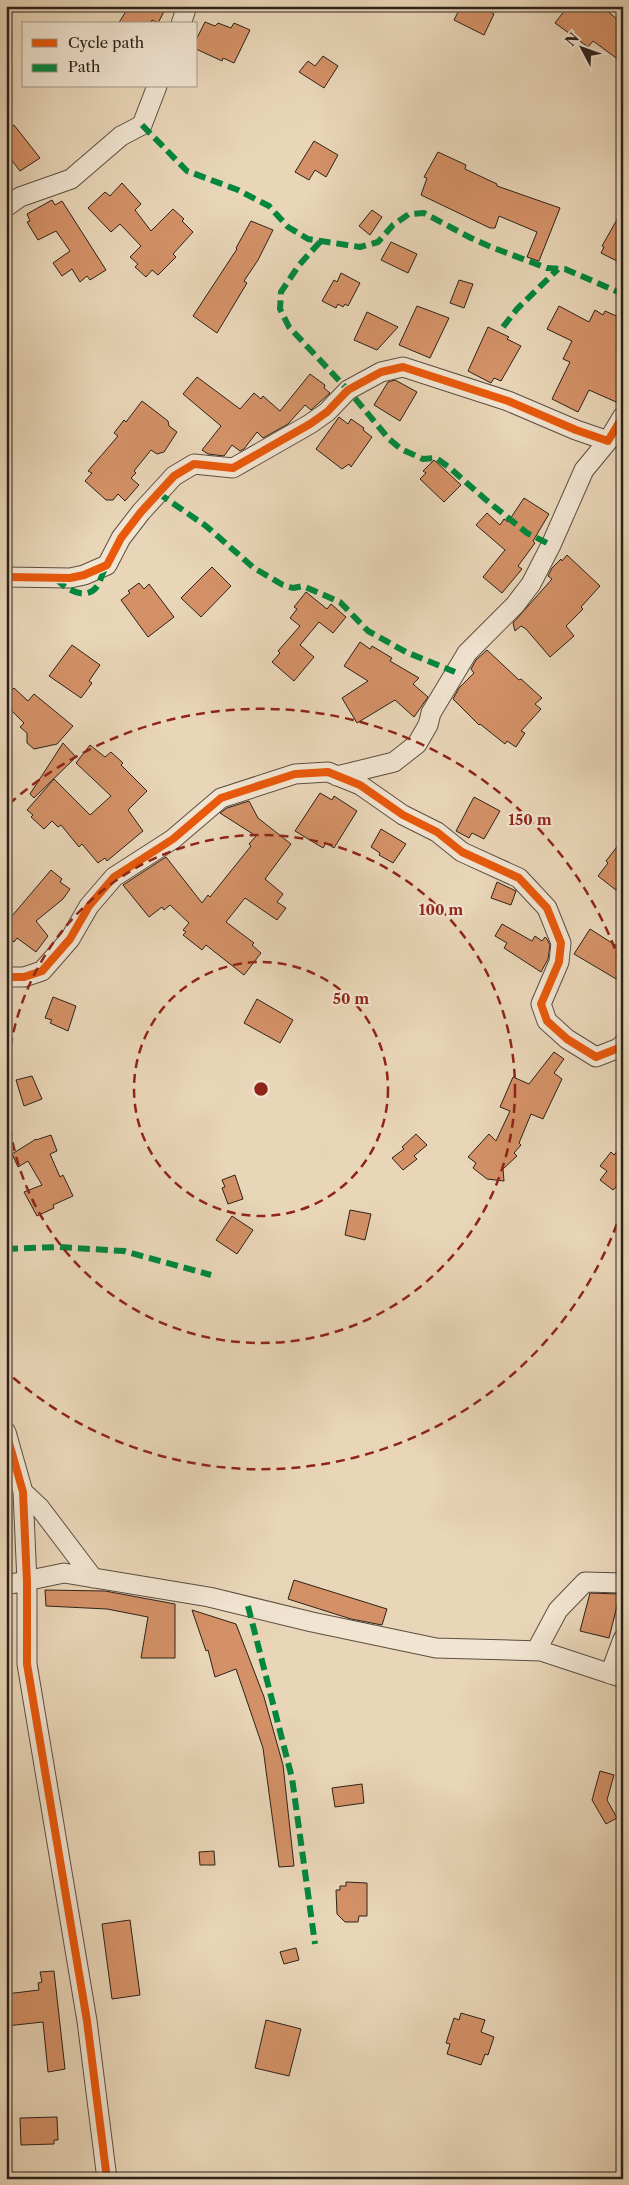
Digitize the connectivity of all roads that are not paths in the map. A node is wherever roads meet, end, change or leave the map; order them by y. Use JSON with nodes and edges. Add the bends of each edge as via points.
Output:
{"nodes":[{"id":1,"x":187,"y":6,"type":"edge"},
{"id":2,"x":182,"y":22,"type":"edge"},
{"id":3,"x":156,"y":88,"type":"edge"},
{"id":4,"x":6,"y":207,"type":"edge"},
{"id":5,"x":623,"y":416,"type":"edge"},
{"id":6,"x":608,"y":441,"type":"junction"},
{"id":7,"x":6,"y":578,"type":"edge"},
{"id":8,"x":337,"y":776,"type":"junction"},
{"id":9,"x":6,"y":976,"type":"edge"},
{"id":10,"x":623,"y":1044,"type":"edge"},
{"id":11,"x":6,"y":1432,"type":"edge"},
{"id":12,"x":23,"y":1492,"type":"junction"},
{"id":13,"x":93,"y":1578,"type":"junction"},
{"id":14,"x":28,"y":1582,"type":"junction"},
{"id":15,"x":623,"y":1583,"type":"edge"},
{"id":16,"x":6,"y":1585,"type":"edge"},
{"id":17,"x":623,"y":1639,"type":"edge"},
{"id":18,"x":536,"y":1651,"type":"junction"},
{"id":19,"x":616,"y":1676,"type":"edge"},
{"id":20,"x":107,"y":2179,"type":"edge"}],
"edges":[{"from":1,"to":2,"type":"street"},
{"from":3,"to":4,"type":"street","via":[[142,125],[121,136],[71,179],[20,197]]},
{"from":5,"to":6,"type":"street"},
{"from":6,"to":7,"type":"street","via":[[508,401],[403,367],[381,372],[348,390],[310,424],[233,468],[194,464],[174,476],[121,538],[106,565],[70,578]]},
{"from":6,"to":8,"type":"street","via":[[584,470],[531,584],[467,653],[431,713],[417,744],[394,762]]},
{"from":8,"to":9,"type":"street","via":[[328,772],[295,774],[221,798],[173,839],[114,877],[89,906],[70,939],[42,971],[24,977]]},
{"from":8,"to":10,"type":"street","via":[[360,785],[403,815],[437,832],[462,852],[519,878],[547,908],[561,942],[559,962],[540,1004],[547,1021],[567,1039],[596,1057]]},
{"from":11,"to":12,"type":"street"},
{"from":12,"to":13,"type":"street","via":[[40,1508]]},
{"from":12,"to":14,"type":"street"},
{"from":13,"to":14,"type":"street","via":[[64,1573]]},
{"from":13,"to":18,"type":"street","via":[[209,1596],[436,1648]]},
{"from":14,"to":16,"type":"street"},
{"from":14,"to":20,"type":"street","via":[[27,1664],[87,2021]]},
{"from":15,"to":18,"type":"street","via":[[585,1582],[558,1610]]},
{"from":17,"to":19,"type":"street"},
{"from":18,"to":19,"type":"street"}]}
